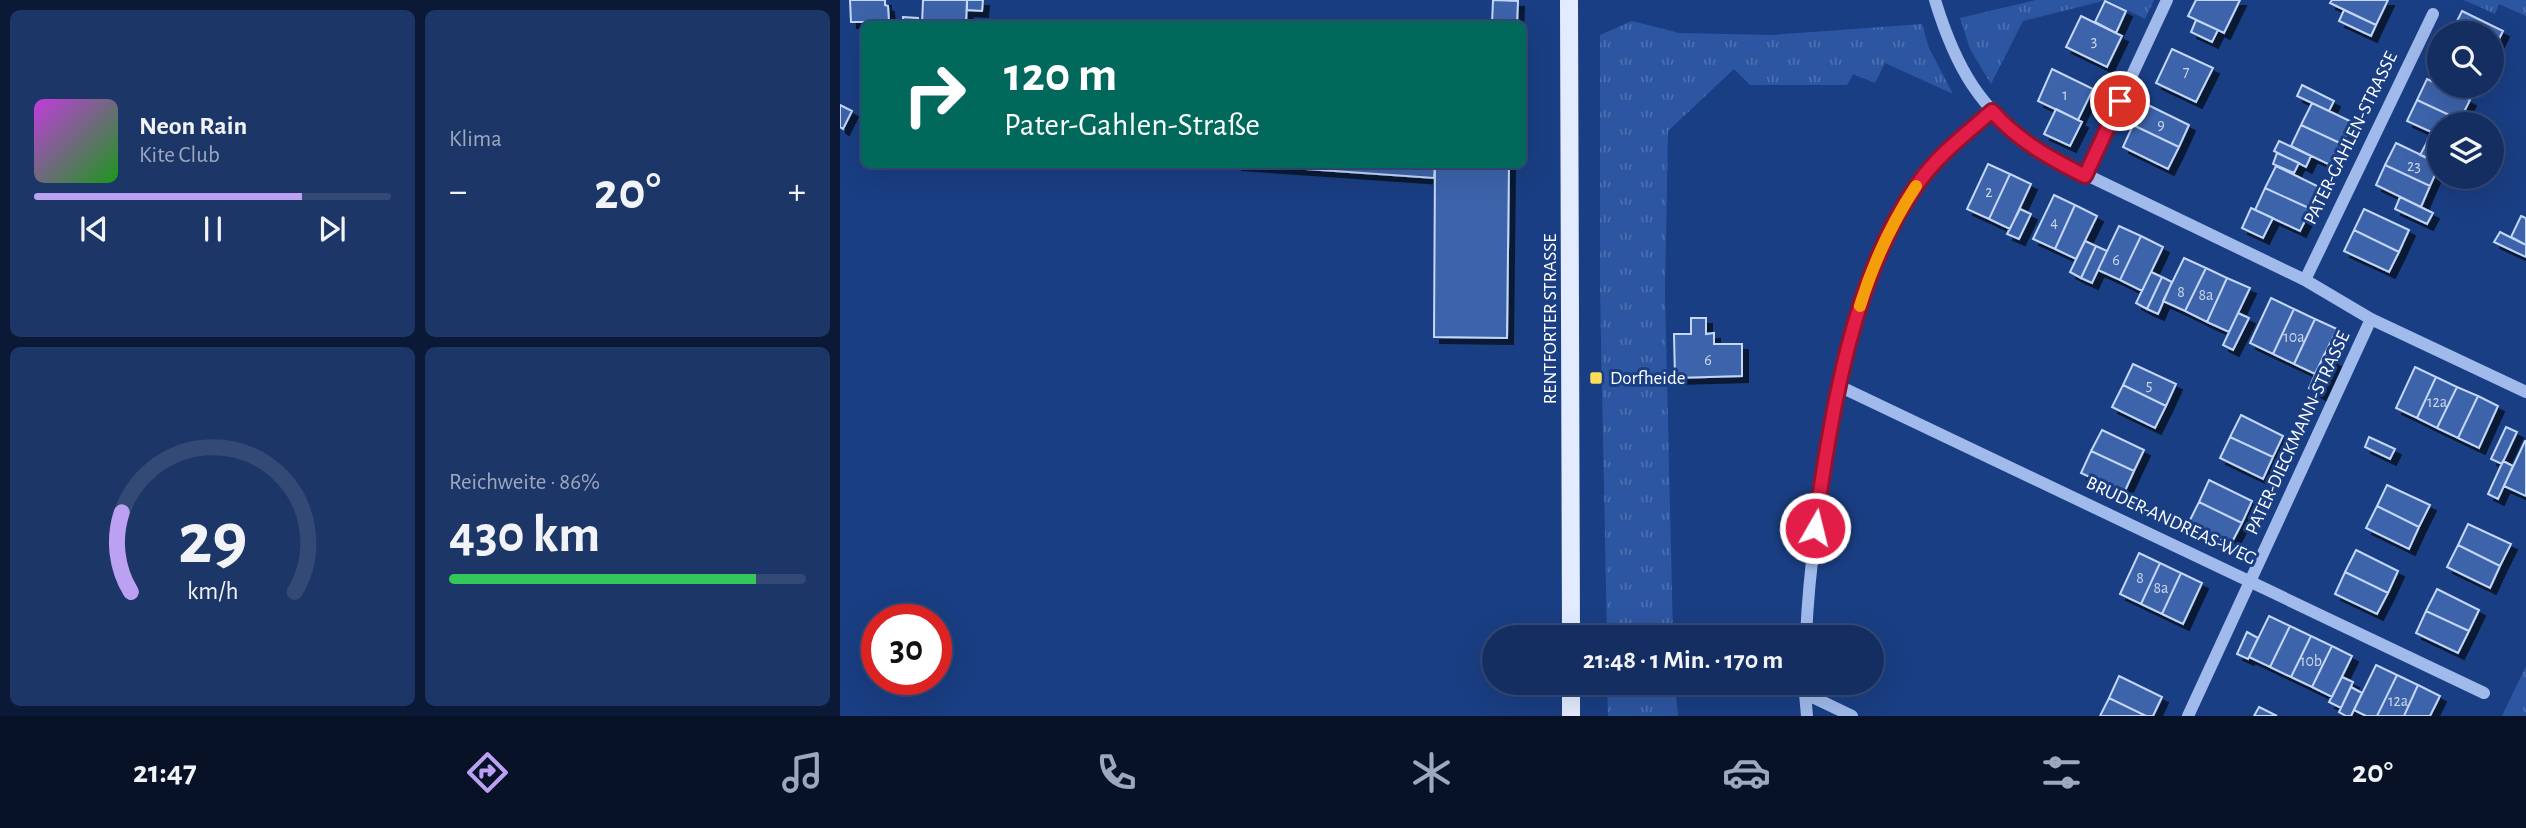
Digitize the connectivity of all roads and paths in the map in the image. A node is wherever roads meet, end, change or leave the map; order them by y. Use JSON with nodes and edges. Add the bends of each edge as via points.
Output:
{"nodes":[{"id":1,"x":1569,"y":0,"type":"edge"},
{"id":2,"x":1935,"y":0,"type":"edge"},
{"id":3,"x":2167,"y":0,"type":"edge"},
{"id":4,"x":2433,"y":14,"type":"dead end"},
{"id":5,"x":1992,"y":111,"type":"junction"},
{"id":6,"x":2085,"y":176,"type":"junction"},
{"id":7,"x":2305,"y":280,"type":"junction"},
{"id":8,"x":2371,"y":319,"type":"junction"},
{"id":9,"x":1841,"y":387,"type":"junction"},
{"id":10,"x":2525,"y":389,"type":"edge"},
{"id":11,"x":2251,"y":581,"type":"junction"},
{"id":12,"x":1571,"y":625,"type":"edge"},
{"id":13,"x":1806,"y":625,"type":"edge"},
{"id":14,"x":2484,"y":693,"type":"dead end"},
{"id":15,"x":1571,"y":695,"type":"edge"},
{"id":16,"x":1805,"y":695,"type":"edge"},
{"id":17,"x":1816,"y":695,"type":"edge"},
{"id":18,"x":1572,"y":716,"type":"edge"},
{"id":19,"x":1807,"y":716,"type":"edge"},
{"id":20,"x":1852,"y":716,"type":"edge"},
{"id":21,"x":2188,"y":716,"type":"edge"}],
"edges":[{"from":1,"to":12,"type":"main road","name":"RENTFORTER STRASSE"},
{"from":2,"to":5,"type":"street","via":[[1962,72]]},
{"from":3,"to":6,"type":"street"},
{"from":4,"to":7,"type":"street","name":"PATER-GAHLEN-STRASSE"},
{"from":5,"to":6,"type":"street","via":[[2008,130],[2039,152]]},
{"from":5,"to":9,"type":"street","via":[[1945,152],[1901,210],[1869,274]]},
{"from":6,"to":7,"type":"street"},
{"from":7,"to":8,"type":"street"},
{"from":8,"to":10,"type":"street"},
{"from":8,"to":11,"type":"street","name":"PATER-DIECKMANN-STRASSE"},
{"from":9,"to":11,"type":"street","name":"BRUDER-ANDREAS-WEG"},
{"from":9,"to":13,"type":"street","via":[[1819,500]]},
{"from":11,"to":14,"type":"street","name":"BRUDER-ANDREAS-WEG"},
{"from":11,"to":21,"type":"street","name":"PATER-DIECKMANN-STRASSE"},
{"from":15,"to":18,"type":"main road"},
{"from":16,"to":19,"type":"street"},
{"from":17,"to":20,"type":"street"}]}
